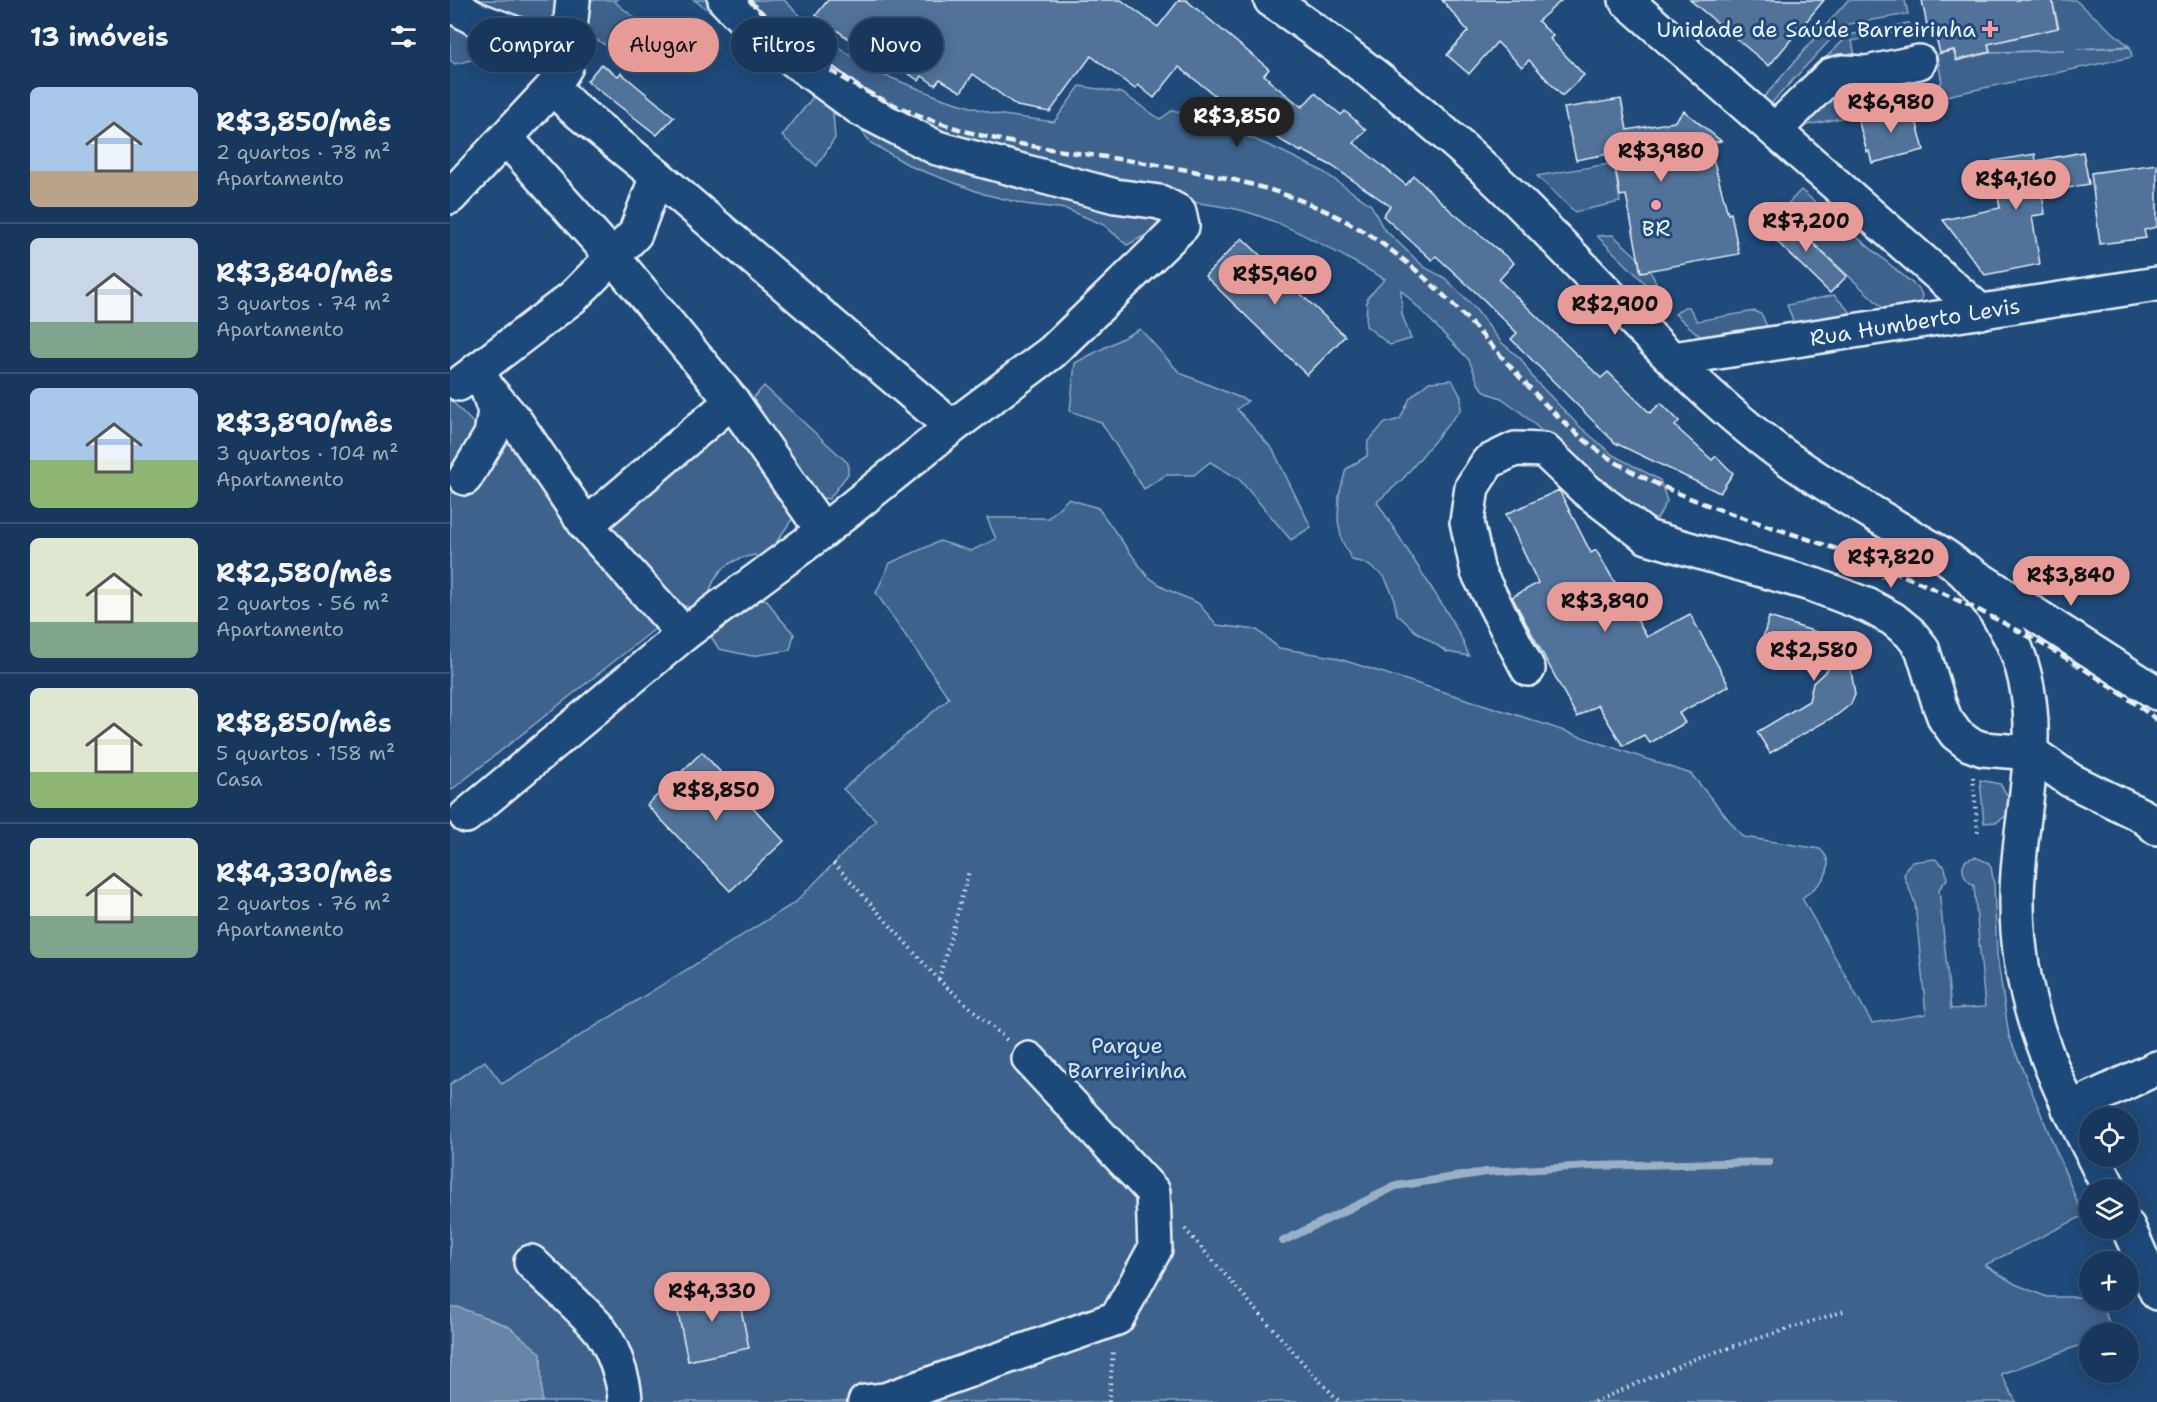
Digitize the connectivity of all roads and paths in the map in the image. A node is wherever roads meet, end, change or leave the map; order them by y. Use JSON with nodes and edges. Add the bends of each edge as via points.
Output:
{"nodes":[{"id":1,"x":573,"y":0,"type":"edge"},
{"id":2,"x":725,"y":0,"type":"edge"},
{"id":3,"x":1271,"y":0,"type":"edge"},
{"id":4,"x":1626,"y":0,"type":"edge"},
{"id":5,"x":450,"y":4,"type":"edge"},
{"id":6,"x":1919,"y":62,"type":"dead end"},
{"id":7,"x":560,"y":77,"type":"junction"},
{"id":8,"x":1775,"y":130,"type":"junction"},
{"id":9,"x":506,"y":138,"type":"junction"},
{"id":10,"x":657,"y":176,"type":"junction"},
{"id":11,"x":450,"y":197,"type":"edge"},
{"id":12,"x":612,"y":256,"type":"junction"},
{"id":13,"x":2157,"y":284,"type":"edge"},
{"id":14,"x":1981,"y":312,"type":"junction"},
{"id":15,"x":1673,"y":359,"type":"junction"},
{"id":16,"x":474,"y":380,"type":"junction"},
{"id":17,"x":732,"y":401,"type":"junction"},
{"id":18,"x":952,"y":427,"type":"junction"},
{"id":19,"x":465,"y":478,"type":"dead end"},
{"id":20,"x":586,"y":525,"type":"junction"},
{"id":21,"x":823,"y":531,"type":"junction"},
{"id":22,"x":1956,"y":564,"type":"junction"},
{"id":23,"x":684,"y":634,"type":"junction"},
{"id":24,"x":1528,"y":669,"type":"dead end"},
{"id":25,"x":2157,"y":693,"type":"edge"},
{"id":26,"x":2032,"y":753,"type":"junction"},
{"id":27,"x":1972,"y":768,"type":"dead end"},
{"id":28,"x":466,"y":816,"type":"dead end"},
{"id":29,"x":2157,"y":828,"type":"edge"},
{"id":30,"x":1978,"y":833,"type":"dead end"},
{"id":31,"x":834,"y":862,"type":"dead end"},
{"id":32,"x":969,"y":871,"type":"dead end"},
{"id":33,"x":939,"y":980,"type":"junction"},
{"id":34,"x":1029,"y":1059,"type":"joint"},
{"id":35,"x":2157,"y":1068,"type":"edge"},
{"id":36,"x":2069,"y":1110,"type":"junction"},
{"id":37,"x":2079,"y":1129,"type":"edge"},
{"id":38,"x":1153,"y":1192,"type":"junction"},
{"id":39,"x":2133,"y":1239,"type":"edge"},
{"id":40,"x":531,"y":1262,"type":"dead end"},
{"id":41,"x":2157,"y":1293,"type":"edge"},
{"id":42,"x":1844,"y":1311,"type":"dead end"},
{"id":43,"x":1116,"y":1318,"type":"junction"},
{"id":44,"x":625,"y":1402,"type":"edge"},
{"id":45,"x":865,"y":1402,"type":"edge"},
{"id":46,"x":1109,"y":1402,"type":"edge"},
{"id":47,"x":1340,"y":1402,"type":"edge"},
{"id":48,"x":1594,"y":1402,"type":"edge"}],
"edges":[{"from":1,"to":7,"type":"street"},
{"from":2,"to":18,"type":"street","via":[[757,33],[859,108],[938,148],[1115,196],[1160,202],[1179,212],[1182,226],[1052,352]]},
{"from":3,"to":15,"type":"street","via":[[1425,116],[1483,168]]},
{"from":4,"to":8,"type":"street"},
{"from":5,"to":7,"type":"street","via":[[519,35]]},
{"from":6,"to":8,"type":"street","via":[[1867,73],[1831,75]]},
{"from":7,"to":9,"type":"street"},
{"from":7,"to":10,"type":"street","via":[[572,107]]},
{"from":8,"to":14,"type":"street"},
{"from":9,"to":11,"type":"street"},
{"from":9,"to":12,"type":"street"},
{"from":10,"to":12,"type":"street","via":[[635,234]]},
{"from":10,"to":18,"type":"street"},
{"from":12,"to":16,"type":"street","via":[[573,297]]},
{"from":12,"to":17,"type":"street"},
{"from":13,"to":14,"type":"street","name":"Rua Humberto Levis"},
{"from":14,"to":15,"type":"street","name":"Rua Humberto Levis"},
{"from":15,"to":22,"type":"street","via":[[1790,460]]},
{"from":16,"to":19,"type":"street","via":[[495,411],[491,435]]},
{"from":16,"to":20,"type":"street","via":[[516,422]]},
{"from":17,"to":20,"type":"street"},
{"from":17,"to":21,"type":"street"},
{"from":18,"to":21,"type":"street"},
{"from":20,"to":23,"type":"street"},
{"from":21,"to":23,"type":"street"},
{"from":22,"to":25,"type":"street"},
{"from":22,"to":26,"type":"street","via":[[2003,622],[2016,650],[2029,701]]},
{"from":23,"to":28,"type":"street"},
{"from":24,"to":26,"type":"street","via":[[1478,572],[1467,522],[1472,487],[1488,462],[1515,449],[1544,450],[1586,490],[1647,537],[1814,585],[1893,619],[1923,648],[1939,704],[1956,734],[1983,748]]},
{"from":26,"to":29,"type":"street","via":[[2070,780],[2143,816]]},
{"from":26,"to":36,"type":"street","via":[[2016,903],[2021,969],[2040,1039]]},
{"from":27,"to":30,"type":"path"},
{"from":31,"to":33,"type":"path"},
{"from":32,"to":33,"type":"path"},
{"from":33,"to":34,"type":"path"},
{"from":34,"to":38,"type":"street"},
{"from":35,"to":36,"type":"street"},
{"from":36,"to":37,"type":"street"},
{"from":38,"to":43,"type":"street","via":[[1155,1249]]},
{"from":38,"to":47,"type":"path"},
{"from":39,"to":41,"type":"street"},
{"from":40,"to":44,"type":"street","via":[[597,1325],[614,1356]]},
{"from":42,"to":48,"type":"path","via":[[1697,1358]]},
{"from":43,"to":45,"type":"street","via":[[885,1400]]},
{"from":43,"to":46,"type":"path"}]}
